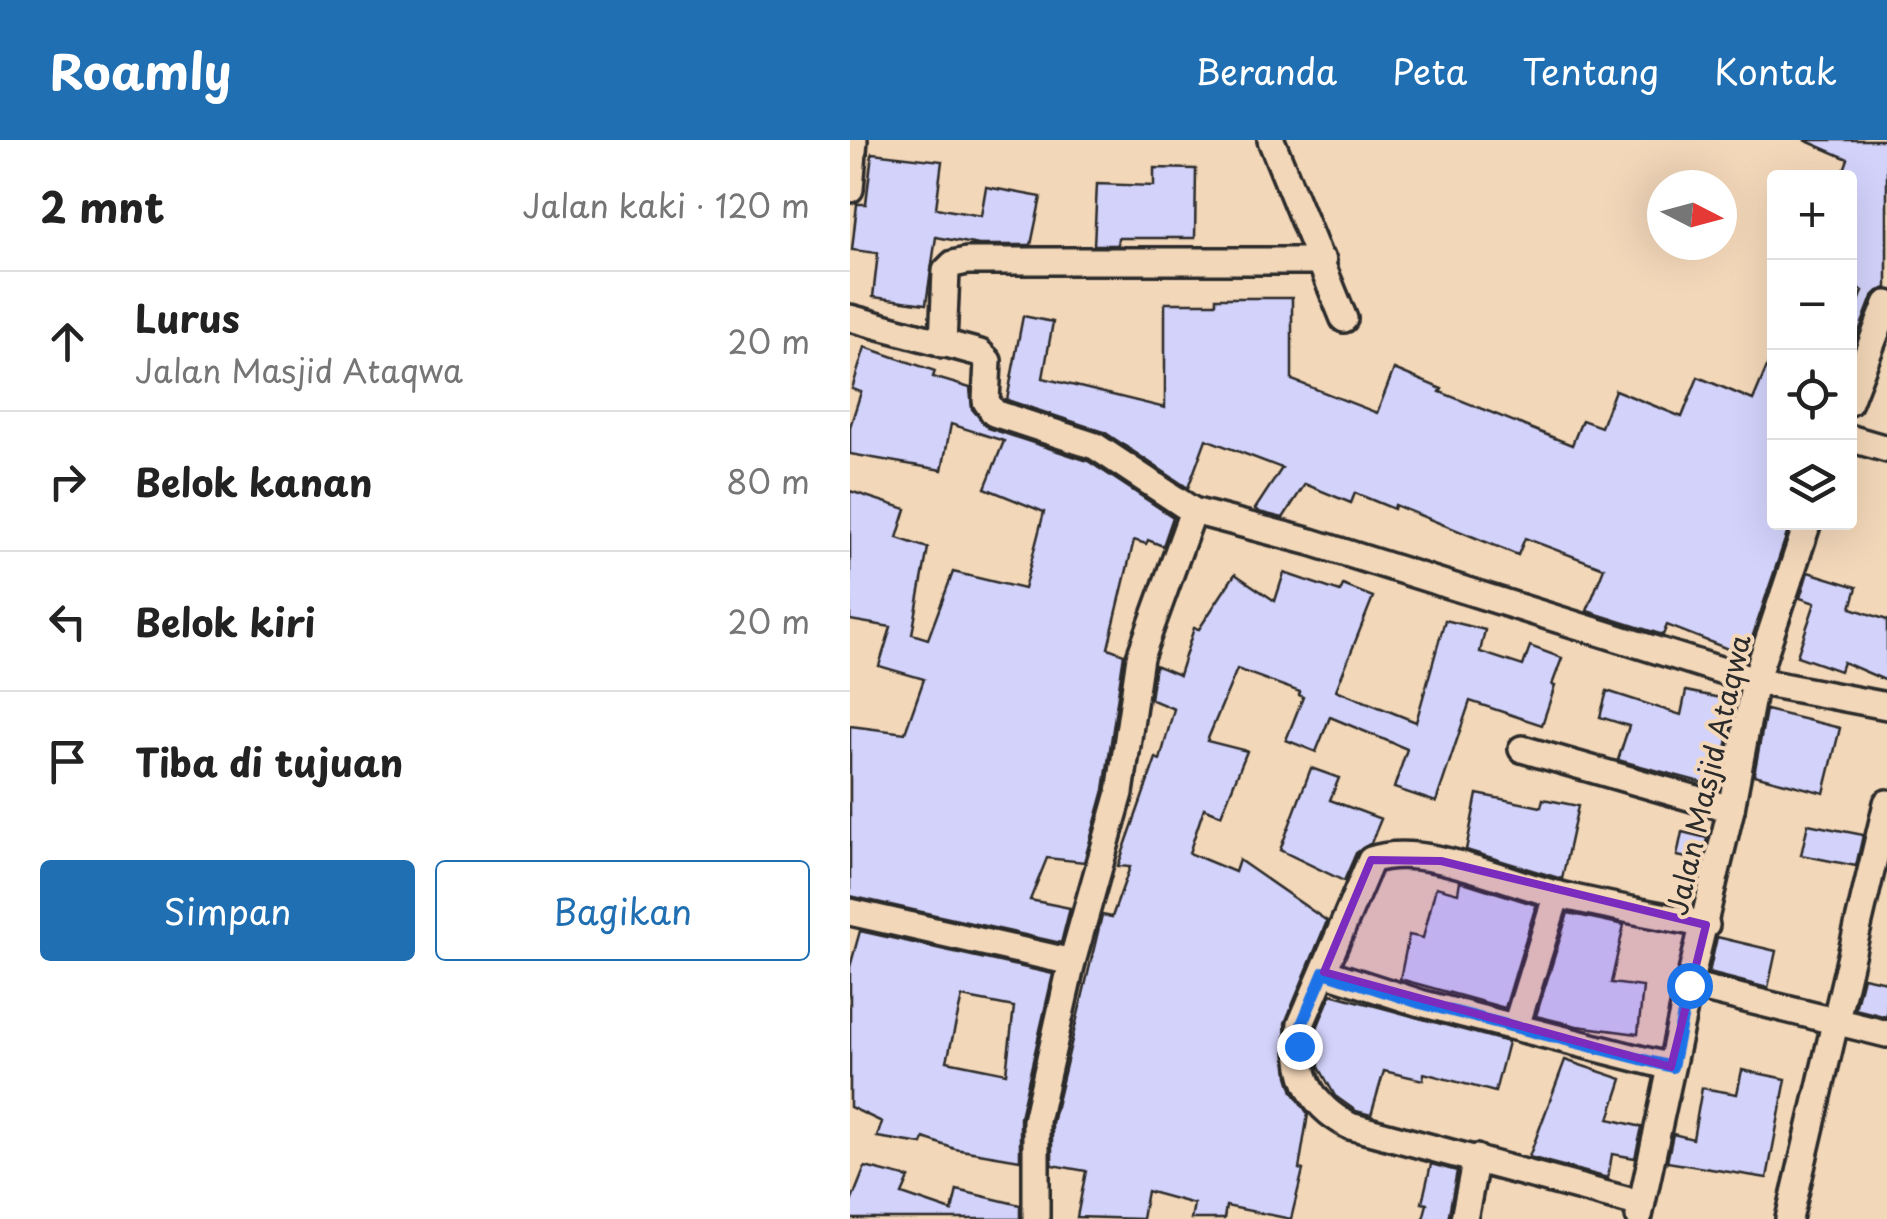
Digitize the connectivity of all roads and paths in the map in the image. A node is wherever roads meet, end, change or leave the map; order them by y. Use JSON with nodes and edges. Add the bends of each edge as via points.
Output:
{"nodes":[{"id":1,"x":854,"y":140,"type":"edge"},
{"id":2,"x":1272,"y":140,"type":"edge"},
{"id":3,"x":850,"y":189,"type":"edge"},
{"id":4,"x":1322,"y":261,"type":"junction"},
{"id":5,"x":1887,"y":304,"type":"edge"},
{"id":6,"x":850,"y":318,"type":"edge"},
{"id":7,"x":1344,"y":319,"type":"dead end"},
{"id":8,"x":943,"y":344,"type":"junction"},
{"id":9,"x":1878,"y":355,"type":"edge"},
{"id":10,"x":1857,"y":390,"type":"edge"},
{"id":11,"x":1857,"y":440,"type":"edge"},
{"id":12,"x":1887,"y":449,"type":"edge"},
{"id":13,"x":1194,"y":511,"type":"junction"},
{"id":14,"x":1805,"y":530,"type":"edge"},
{"id":15,"x":1754,"y":682,"type":"junction"},
{"id":16,"x":1887,"y":706,"type":"edge"},
{"id":17,"x":1522,"y":748,"type":"dead end"},
{"id":18,"x":1887,"y":803,"type":"edge"},
{"id":19,"x":1732,"y":809,"type":"junction"},
{"id":20,"x":1883,"y":839,"type":"edge"},
{"id":21,"x":1557,"y":894,"type":"junction"},
{"id":22,"x":850,"y":912,"type":"edge"},
{"id":23,"x":1706,"y":925,"type":"junction"},
{"id":24,"x":1072,"y":962,"type":"junction"},
{"id":25,"x":1324,"y":972,"type":"junction"},
{"id":26,"x":1689,"y":985,"type":"junction"},
{"id":27,"x":1835,"y":1021,"type":"junction"},
{"id":28,"x":1516,"y":1026,"type":"junction"},
{"id":29,"x":1887,"y":1034,"type":"edge"},
{"id":30,"x":1672,"y":1067,"type":"junction"},
{"id":31,"x":1476,"y":1158,"type":"junction"},
{"id":32,"x":1640,"y":1211,"type":"edge"},
{"id":33,"x":1036,"y":1219,"type":"edge"},
{"id":34,"x":1464,"y":1219,"type":"edge"},
{"id":35,"x":1790,"y":1219,"type":"edge"}],
"edges":[{"from":1,"to":3,"type":"street"},
{"from":2,"to":4,"type":"street"},
{"from":4,"to":7,"type":"street"},
{"from":4,"to":8,"type":"street","via":[[953,264],[946,271]]},
{"from":5,"to":9,"type":"street"},
{"from":6,"to":8,"type":"street"},
{"from":8,"to":13,"type":"street","via":[[986,356],[986,401],[994,412],[1095,446]]},
{"from":9,"to":10,"type":"street"},
{"from":11,"to":12,"type":"street"},
{"from":13,"to":15,"type":"street"},
{"from":13,"to":24,"type":"street","via":[[1140,658],[1120,793]]},
{"from":14,"to":15,"type":"street","name":"Jalan Masjid Ataqwa"},
{"from":15,"to":16,"type":"street"},
{"from":15,"to":19,"type":"street","name":"Jalan Masjid Ataqwa"},
{"from":17,"to":19,"type":"street"},
{"from":18,"to":20,"type":"street"},
{"from":19,"to":23,"type":"street","name":"Jalan Masjid Ataqwa"},
{"from":20,"to":27,"type":"street"},
{"from":21,"to":23,"type":"street"},
{"from":21,"to":25,"type":"street","via":[[1440,861],[1384,855],[1371,860]]},
{"from":21,"to":28,"type":"street"},
{"from":22,"to":24,"type":"street"},
{"from":23,"to":26,"type":"street","name":"Jalan Masjid Ataqwa"},
{"from":24,"to":33,"type":"street","via":[[1036,1121]]},
{"from":25,"to":28,"type":"street"},
{"from":25,"to":31,"type":"street","via":[[1299,1046],[1312,1094],[1330,1116],[1350,1126]]},
{"from":26,"to":27,"type":"street"},
{"from":26,"to":30,"type":"street","name":"Jalan Masjid Ataqwa"},
{"from":27,"to":29,"type":"street"},
{"from":27,"to":35,"type":"street"},
{"from":28,"to":30,"type":"street"},
{"from":30,"to":32,"type":"street","name":"Jalan Masjid Ataqwa"},
{"from":31,"to":32,"type":"street"},
{"from":31,"to":34,"type":"street"}]}
